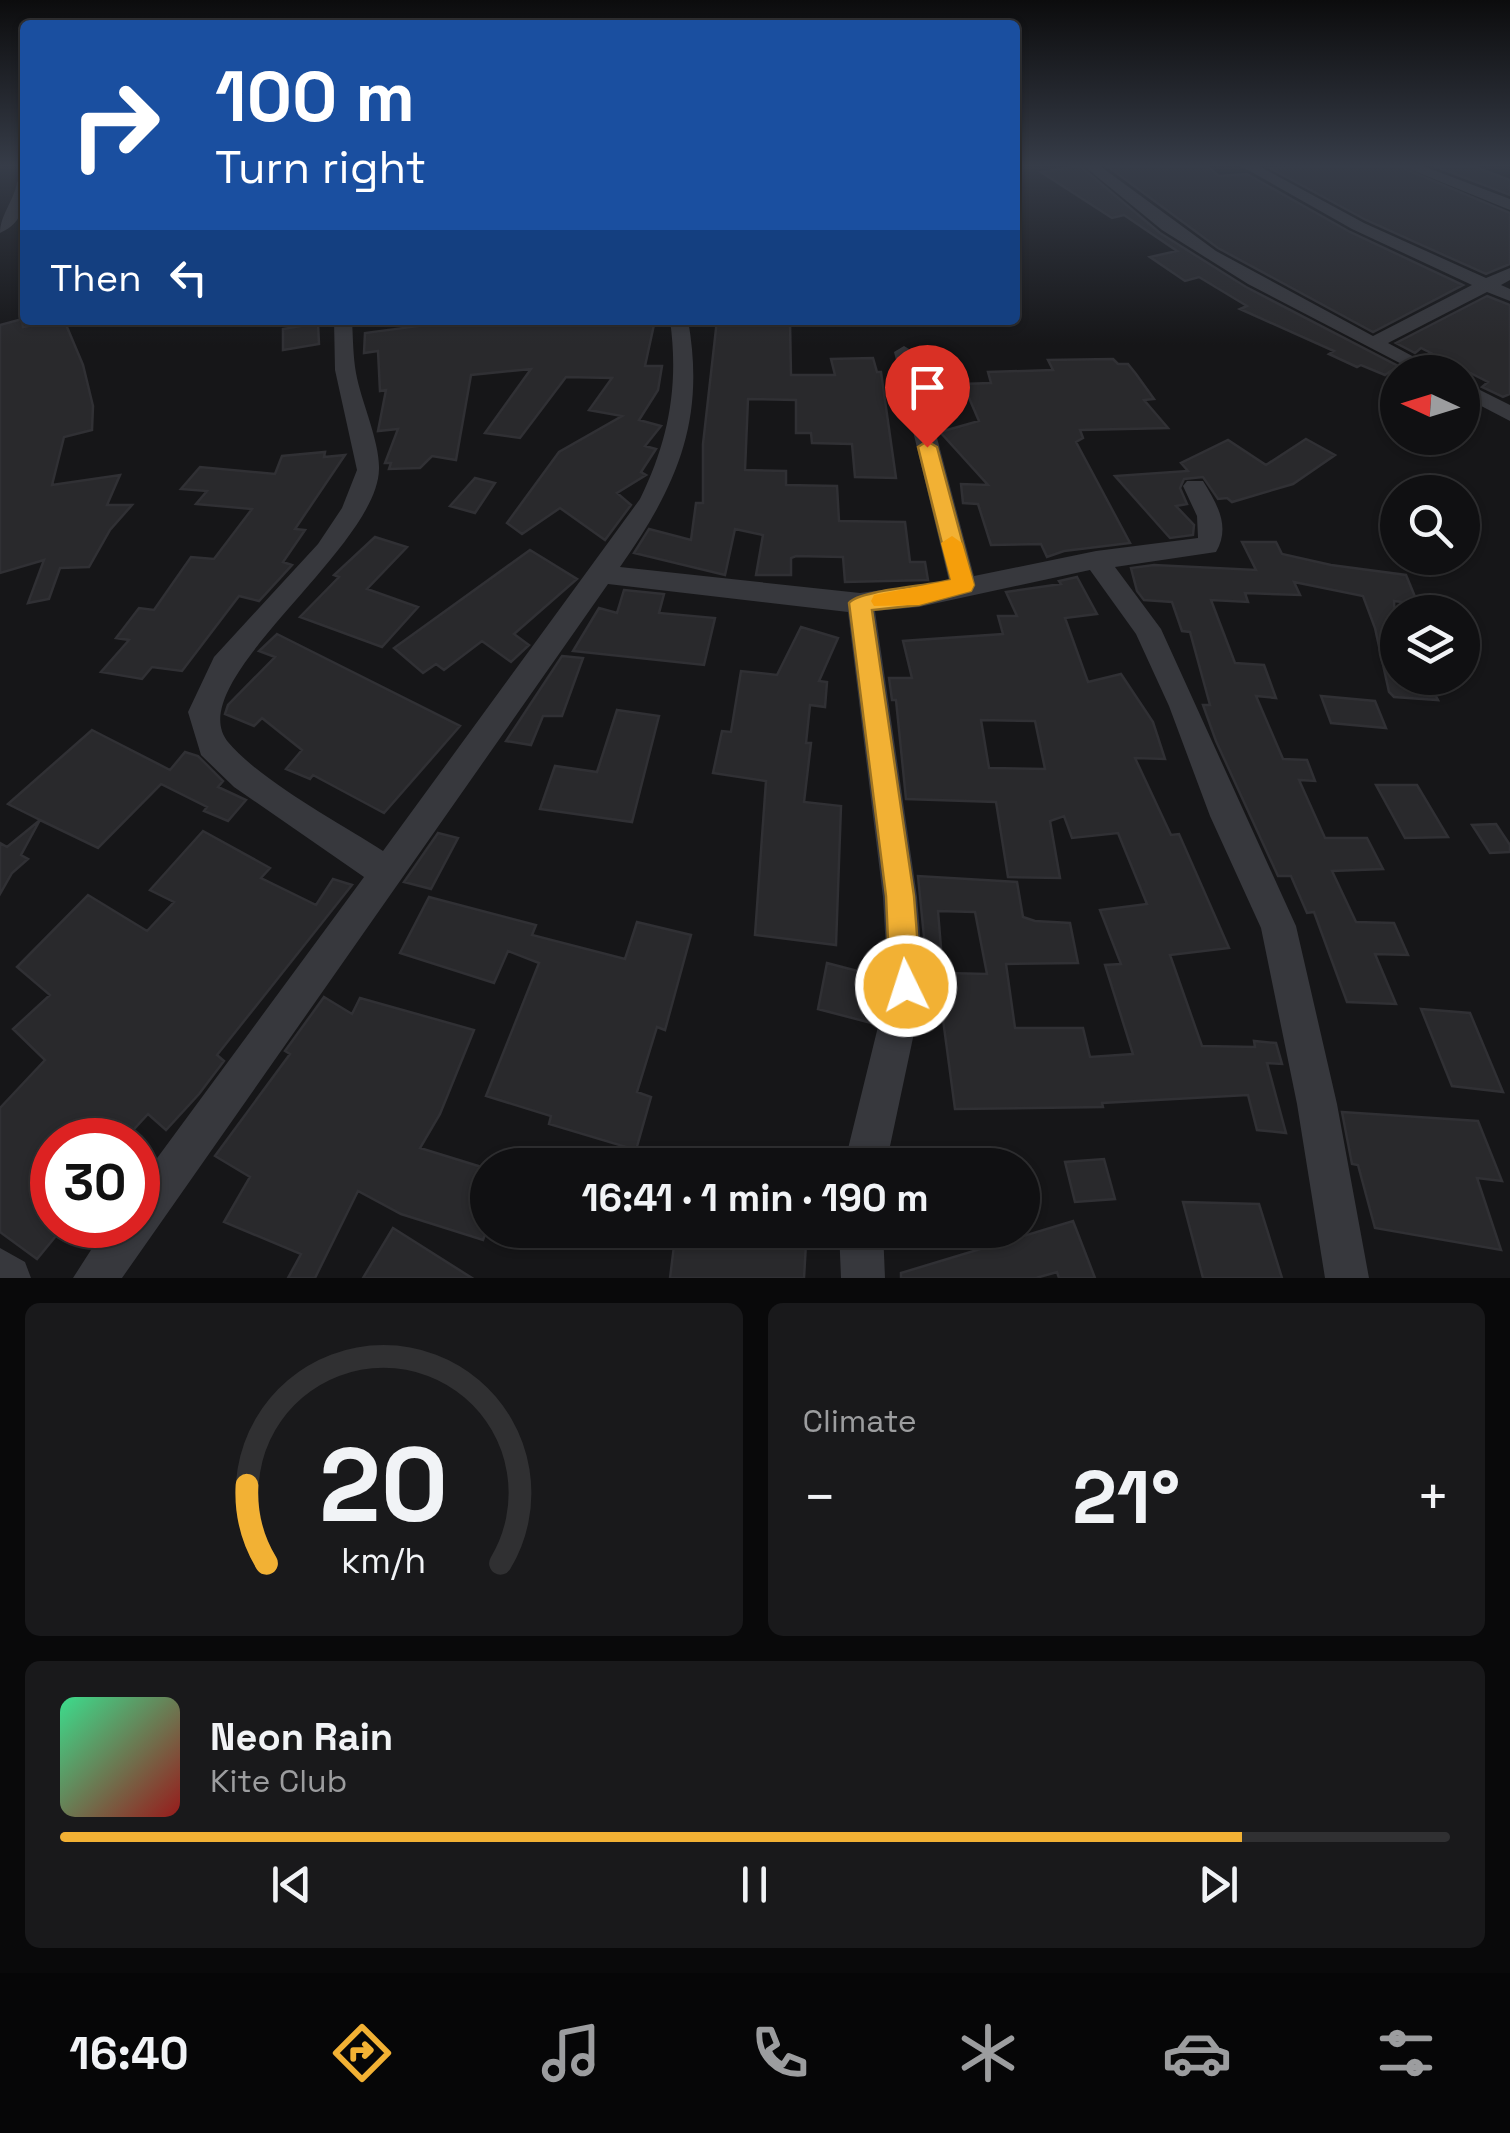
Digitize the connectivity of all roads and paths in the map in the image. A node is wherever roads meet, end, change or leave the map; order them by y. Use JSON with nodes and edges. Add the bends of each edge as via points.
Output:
{"nodes":[{"id":1,"x":1168,"y":226,"type":"edge"},
{"id":2,"x":1357,"y":226,"type":"edge"},
{"id":3,"x":1510,"y":273,"type":"edge"},
{"id":4,"x":1484,"y":284,"type":"junction"},
{"id":5,"x":1510,"y":296,"type":"edge"},
{"id":6,"x":343,"y":325,"type":"edge"},
{"id":7,"x":679,"y":325,"type":"edge"},
{"id":8,"x":1375,"y":342,"type":"junction"},
{"id":9,"x":904,"y":352,"type":"dead end"},
{"id":10,"x":1400,"y":355,"type":"edge"},
{"id":11,"x":1480,"y":398,"type":"edge"},
{"id":12,"x":1510,"y":414,"type":"edge"},
{"id":13,"x":1195,"y":486,"type":"dead end"},
{"id":14,"x":1096,"y":560,"type":"junction"},
{"id":15,"x":601,"y":574,"type":"junction"},
{"id":16,"x":963,"y":585,"type":"junction"},
{"id":17,"x":860,"y":603,"type":"junction"},
{"id":18,"x":386,"y":873,"type":"junction"},
{"id":19,"x":868,"y":1148,"type":"edge"},
{"id":20,"x":160,"y":1187,"type":"edge"},
{"id":21,"x":116,"y":1248,"type":"edge"},
{"id":22,"x":862,"y":1248,"type":"edge"},
{"id":23,"x":0,"y":1270,"type":"edge"},
{"id":24,"x":9,"y":1278,"type":"edge"},
{"id":25,"x":95,"y":1278,"type":"edge"},
{"id":26,"x":863,"y":1278,"type":"edge"},
{"id":27,"x":1347,"y":1278,"type":"edge"}],
"edges":[{"from":1,"to":8,"type":"street"},
{"from":2,"to":4,"type":"street"},
{"from":3,"to":4,"type":"street"},
{"from":4,"to":5,"type":"street"},
{"from":4,"to":8,"type":"street"},
{"from":6,"to":18,"type":"street","via":[[345,370],[368,470],[354,509],[327,550],[224,665],[203,712],[212,746],[244,776]]},
{"from":7,"to":15,"type":"street","via":[[684,409],[678,443],[665,480]]},
{"from":8,"to":10,"type":"street"},
{"from":9,"to":16,"type":"street"},
{"from":11,"to":12,"type":"street"},
{"from":13,"to":14,"type":"street","via":[[1212,522],[1207,546]]},
{"from":14,"to":16,"type":"street"},
{"from":14,"to":27,"type":"street","via":[[1148,628],[1278,926]]},
{"from":15,"to":17,"type":"street"},
{"from":15,"to":18,"type":"street"},
{"from":16,"to":17,"type":"street"},
{"from":17,"to":19,"type":"street","via":[[906,986]]},
{"from":18,"to":20,"type":"street"},
{"from":21,"to":25,"type":"street"},
{"from":22,"to":26,"type":"street"},
{"from":23,"to":24,"type":"street"}]}
